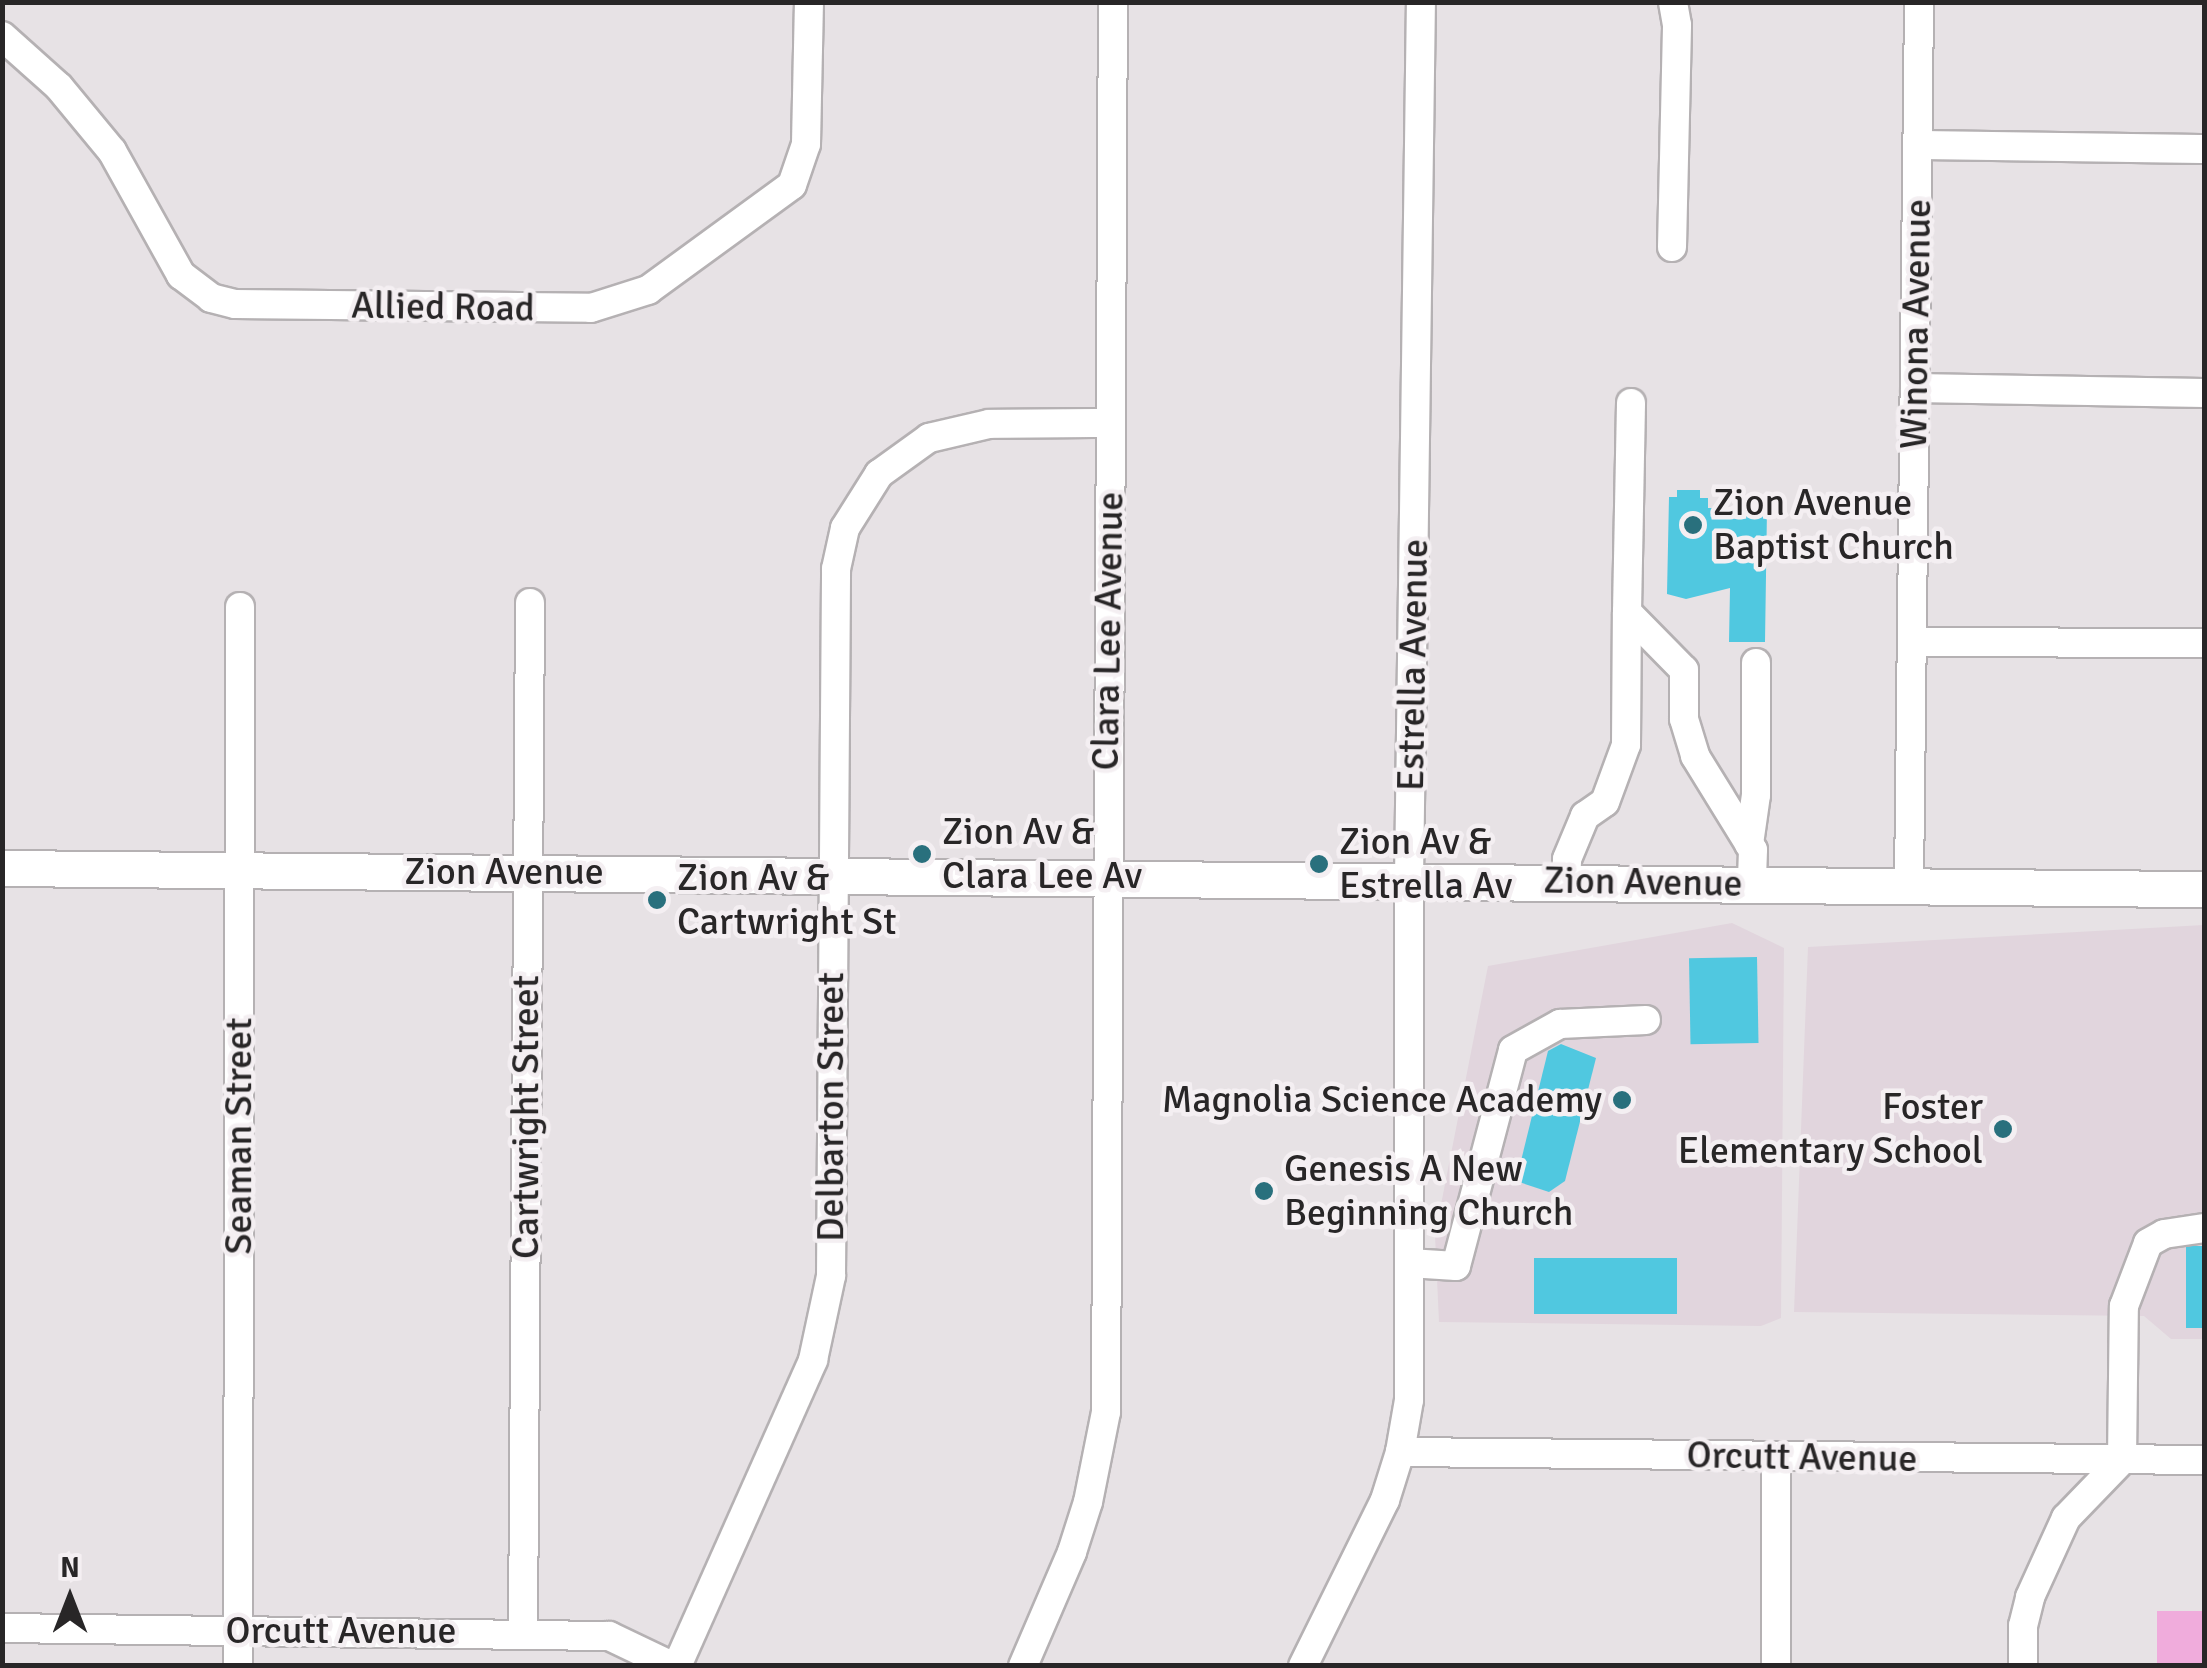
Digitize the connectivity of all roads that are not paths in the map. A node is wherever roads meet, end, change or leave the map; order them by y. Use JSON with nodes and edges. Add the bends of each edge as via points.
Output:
{"nodes":[{"id":1,"x":809,"y":2,"type":"edge"},
{"id":2,"x":1112,"y":2,"type":"edge"},
{"id":3,"x":1420,"y":2,"type":"edge"},
{"id":4,"x":1672,"y":2,"type":"edge"},
{"id":5,"x":1919,"y":2,"type":"edge"},
{"id":6,"x":2,"y":36,"type":"edge"},
{"id":7,"x":1918,"y":145,"type":"junction"},
{"id":8,"x":2204,"y":149,"type":"edge"},
{"id":9,"x":1672,"y":247,"type":"dead end"},
{"id":10,"x":1915,"y":388,"type":"junction"},
{"id":11,"x":2204,"y":393,"type":"edge"},
{"id":12,"x":1630,"y":404,"type":"dead end"},
{"id":13,"x":1110,"y":423,"type":"junction"},
{"id":14,"x":530,"y":603,"type":"dead end"},
{"id":15,"x":240,"y":606,"type":"dead end"},
{"id":16,"x":1627,"y":612,"type":"junction"},
{"id":17,"x":1913,"y":642,"type":"junction"},
{"id":18,"x":2204,"y":643,"type":"edge"},
{"id":19,"x":1756,"y":663,"type":"dead end"},
{"id":20,"x":1749,"y":844,"type":"junction"},
{"id":21,"x":2,"y":868,"type":"edge"},
{"id":22,"x":240,"y":870,"type":"junction"},
{"id":23,"x":528,"y":872,"type":"junction"},
{"id":24,"x":832,"y":876,"type":"junction"},
{"id":25,"x":1106,"y":877,"type":"junction"},
{"id":26,"x":1410,"y":880,"type":"junction"},
{"id":27,"x":1566,"y":881,"type":"junction"},
{"id":28,"x":1752,"y":883,"type":"junction"},
{"id":29,"x":1908,"y":885,"type":"junction"},
{"id":30,"x":2204,"y":889,"type":"edge"},
{"id":31,"x":1646,"y":1020,"type":"dead end"},
{"id":32,"x":2204,"y":1228,"type":"edge"},
{"id":33,"x":1410,"y":1263,"type":"junction"},
{"id":34,"x":1400,"y":1452,"type":"junction"},
{"id":35,"x":1776,"y":1458,"type":"junction"},
{"id":36,"x":2122,"y":1460,"type":"junction"},
{"id":37,"x":2204,"y":1460,"type":"edge"},
{"id":38,"x":2,"y":1628,"type":"edge"},
{"id":39,"x":238,"y":1630,"type":"junction"},
{"id":40,"x":523,"y":1632,"type":"junction"},
{"id":41,"x":238,"y":1666,"type":"edge"},
{"id":42,"x":674,"y":1666,"type":"edge"},
{"id":43,"x":1023,"y":1666,"type":"edge"},
{"id":44,"x":1303,"y":1666,"type":"edge"},
{"id":45,"x":1776,"y":1666,"type":"edge"},
{"id":46,"x":2023,"y":1666,"type":"edge"}],
"edges":[{"from":1,"to":6,"type":"street","name":"Allied Road","via":[[806,144],[792,185],[648,290],[590,308],[235,304],[211,298],[174,264],[112,151],[59,87]]},
{"from":2,"to":13,"type":"street","name":"Clara Lee Avenue"},
{"from":3,"to":26,"type":"street","name":"Estrella Avenue"},
{"from":4,"to":9,"type":"street"},
{"from":5,"to":7,"type":"street","name":"Winona Avenue"},
{"from":7,"to":8,"type":"street"},
{"from":7,"to":10,"type":"street","name":"Winona Avenue"},
{"from":10,"to":11,"type":"street"},
{"from":10,"to":17,"type":"street","name":"Winona Avenue"},
{"from":12,"to":16,"type":"street"},
{"from":13,"to":24,"type":"street","name":"Delbarton Street","via":[[948,430],[894,459],[859,499],[836,569]]},
{"from":13,"to":25,"type":"street","name":"Clara Lee Avenue"},
{"from":14,"to":23,"type":"street","name":"Cartwright Street"},
{"from":15,"to":22,"type":"street","name":"Seaman Street"},
{"from":16,"to":20,"type":"street","via":[[1684,670],[1684,719],[1696,756]]},
{"from":16,"to":27,"type":"street","via":[[1626,746],[1605,802],[1585,816],[1567,859]]},
{"from":17,"to":18,"type":"street"},
{"from":17,"to":29,"type":"street","name":"Winona Avenue"},
{"from":19,"to":20,"type":"street","via":[[1756,794]]},
{"from":20,"to":28,"type":"street"},
{"from":21,"to":22,"type":"main road","name":"Zion Avenue"},
{"from":22,"to":23,"type":"main road","name":"Zion Avenue"},
{"from":22,"to":39,"type":"street","name":"Seaman Street"},
{"from":23,"to":24,"type":"main road","name":"Zion Avenue"},
{"from":23,"to":40,"type":"street","name":"Cartwright Street"},
{"from":24,"to":25,"type":"main road","name":"Zion Avenue"},
{"from":24,"to":42,"type":"street","name":"Delbarton Street","via":[[832,1276],[814,1360]]},
{"from":25,"to":26,"type":"main road","name":"Zion Avenue"},
{"from":25,"to":43,"type":"street","name":"Clara Lee Avenue","via":[[1106,1412],[1072,1552]]},
{"from":26,"to":27,"type":"main road","name":"Zion Avenue"},
{"from":26,"to":33,"type":"street","name":"Estrella Avenue"},
{"from":27,"to":28,"type":"main road","name":"Zion Avenue"},
{"from":28,"to":29,"type":"main road","name":"Zion Avenue"},
{"from":29,"to":30,"type":"main road","name":"Zion Avenue"},
{"from":31,"to":33,"type":"street","via":[[1560,1024],[1513,1050],[1456,1266]]},
{"from":32,"to":36,"type":"street","via":[[2164,1234],[2148,1244],[2124,1306]]},
{"from":33,"to":34,"type":"street","name":"Estrella Avenue","via":[[1410,1400]]},
{"from":34,"to":35,"type":"street","name":"Orcutt Avenue"},
{"from":34,"to":44,"type":"street","name":"Estrella Avenue","via":[[1385,1500]]},
{"from":35,"to":36,"type":"street","name":"Orcutt Avenue"},
{"from":35,"to":45,"type":"street"},
{"from":36,"to":37,"type":"street","name":"Orcutt Avenue"},
{"from":36,"to":46,"type":"street","via":[[2066,1518],[2030,1597]]},
{"from":38,"to":39,"type":"street","name":"Orcutt Avenue"},
{"from":39,"to":40,"type":"street","name":"Orcutt Avenue"},
{"from":39,"to":41,"type":"street","name":"Seaman Street"},
{"from":40,"to":42,"type":"street","name":"Orcutt Avenue","via":[[609,1636]]}]}
